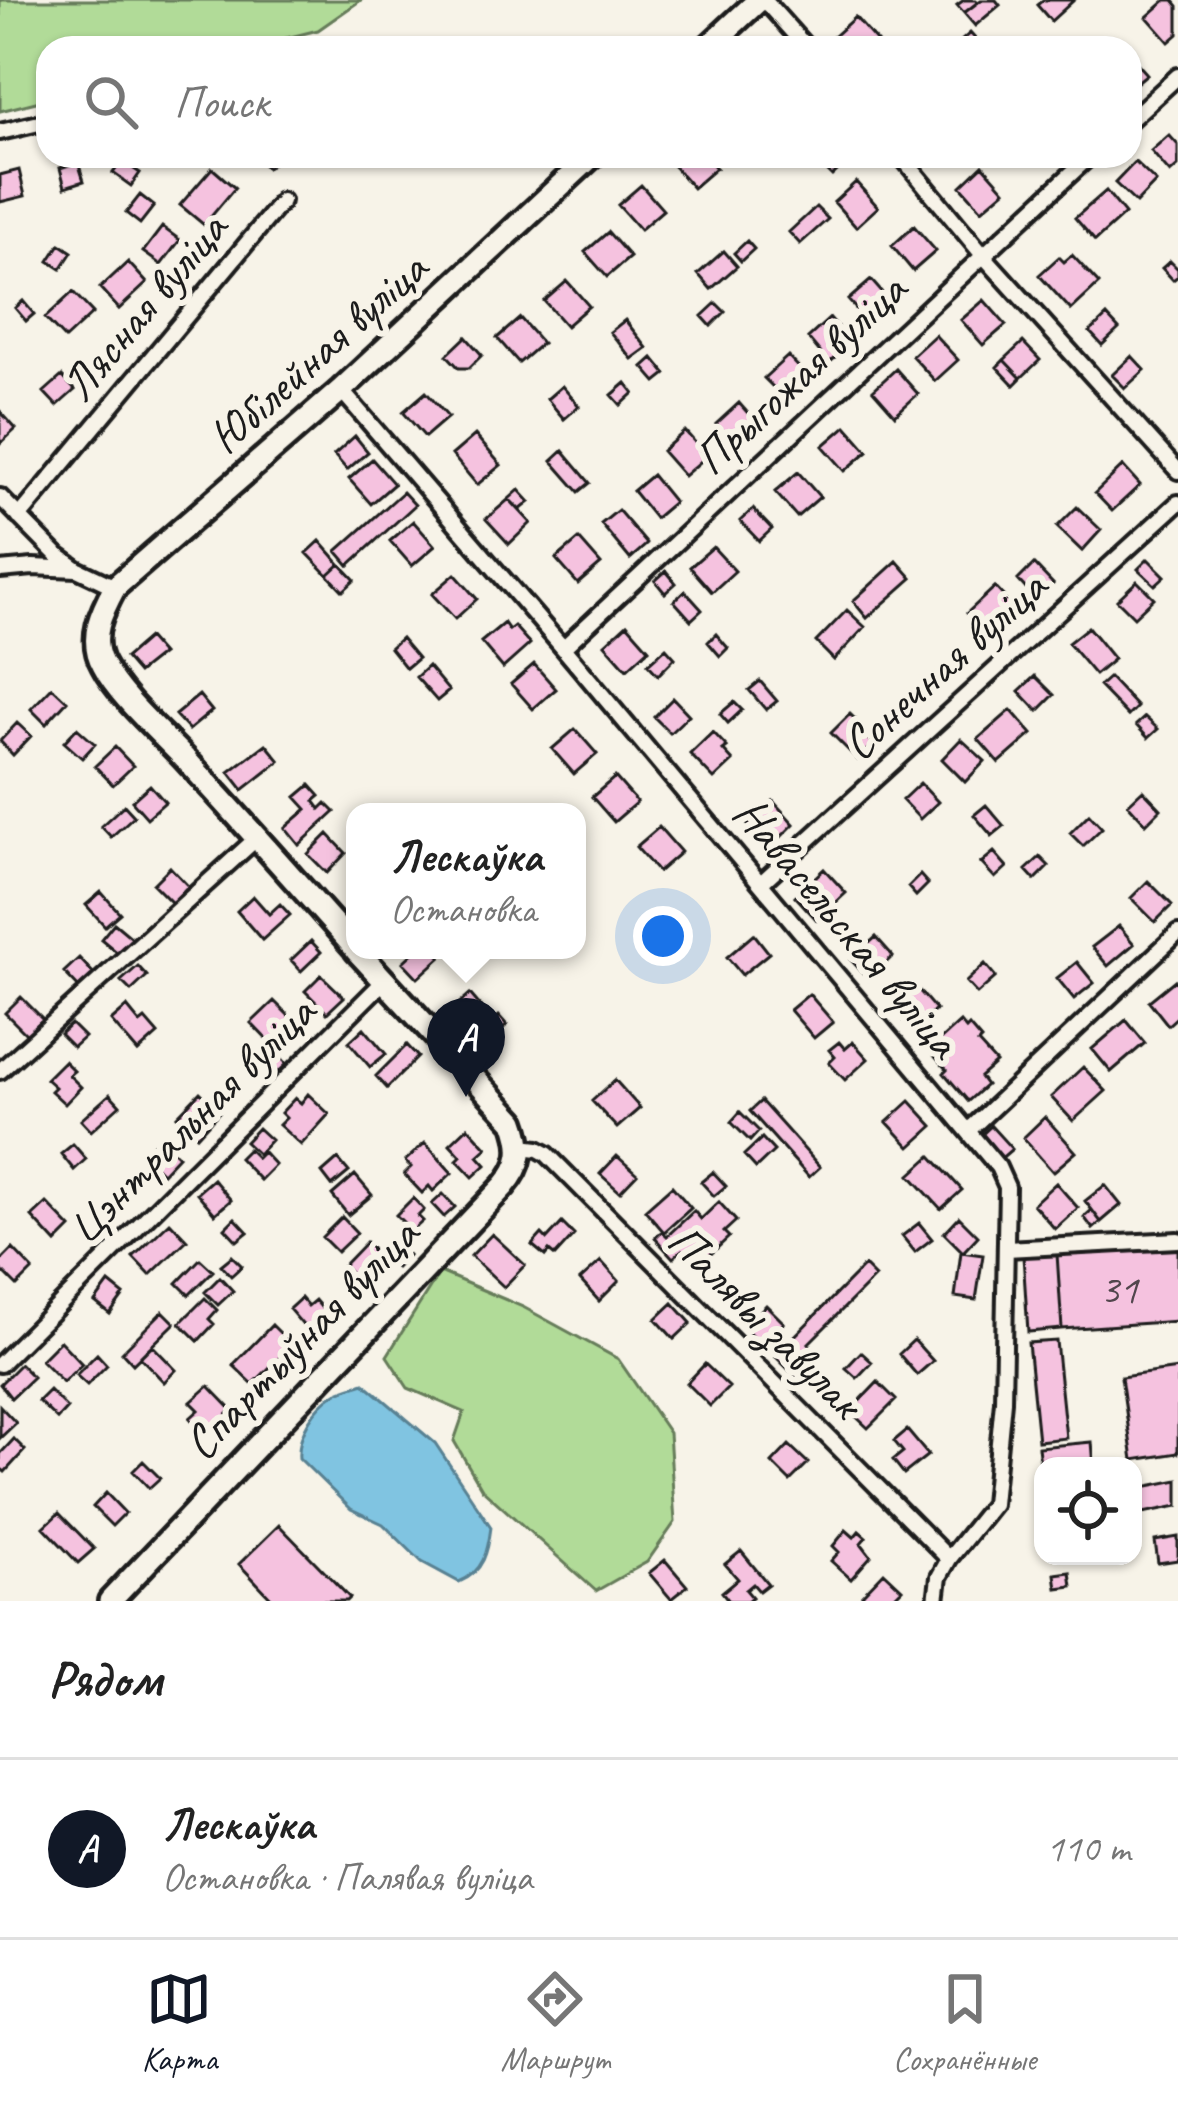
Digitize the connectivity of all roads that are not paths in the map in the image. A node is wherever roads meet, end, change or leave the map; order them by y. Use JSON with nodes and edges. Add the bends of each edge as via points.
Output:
{"nodes":[{"id":1,"x":762,"y":0,"type":"edge"},
{"id":2,"x":721,"y":36,"type":"edge"},
{"id":3,"x":796,"y":36,"type":"edge"},
{"id":4,"x":1178,"y":76,"type":"edge"},
{"id":5,"x":1142,"y":109,"type":"edge"},
{"id":6,"x":36,"y":124,"type":"edge"},
{"id":7,"x":0,"y":132,"type":"edge"},
{"id":8,"x":579,"y":168,"type":"edge"},
{"id":9,"x":911,"y":168,"type":"edge"},
{"id":10,"x":1077,"y":168,"type":"edge"},
{"id":11,"x":282,"y":201,"type":"dead end"},
{"id":12,"x":982,"y":254,"type":"junction"},
{"id":13,"x":341,"y":390,"type":"junction"},
{"id":14,"x":1178,"y":472,"type":"edge"},
{"id":15,"x":0,"y":497,"type":"edge"},
{"id":16,"x":1178,"y":502,"type":"edge"},
{"id":17,"x":19,"y":517,"type":"junction"},
{"id":18,"x":77,"y":569,"type":"junction"},
{"id":19,"x":0,"y":570,"type":"edge"},
{"id":20,"x":116,"y":587,"type":"junction"},
{"id":21,"x":563,"y":648,"type":"junction"},
{"id":22,"x":258,"y":838,"type":"junction"},
{"id":23,"x":761,"y":883,"type":"junction"},
{"id":24,"x":1178,"y":933,"type":"edge"},
{"id":25,"x":346,"y":938,"type":"edge"},
{"id":26,"x":365,"y":959,"type":"edge"},
{"id":27,"x":384,"y":981,"type":"junction"},
{"id":28,"x":0,"y":1071,"type":"edge"},
{"id":29,"x":968,"y":1131,"type":"junction"},
{"id":30,"x":522,"y":1147,"type":"junction"},
{"id":31,"x":1178,"y":1240,"type":"edge"},
{"id":32,"x":1006,"y":1249,"type":"junction"},
{"id":33,"x":0,"y":1364,"type":"edge"},
{"id":34,"x":950,"y":1558,"type":"junction"},
{"id":35,"x":110,"y":1601,"type":"edge"},
{"id":36,"x":936,"y":1601,"type":"edge"}],
"edges":[{"from":1,"to":2,"type":"main road"},
{"from":1,"to":3,"type":"street"},
{"from":4,"to":5,"type":"street"},
{"from":6,"to":7,"type":"street"},
{"from":8,"to":13,"type":"main road","name":"Юбілейная вуліца"},
{"from":9,"to":12,"type":"street"},
{"from":10,"to":12,"type":"street","name":"Прыгожая вуліца"},
{"from":11,"to":17,"type":"street","name":"Лясная вуліца"},
{"from":12,"to":14,"type":"street"},
{"from":12,"to":21,"type":"street","name":"Прыгожая вуліца"},
{"from":13,"to":20,"type":"main road","name":"Юбілейная вуліца"},
{"from":13,"to":21,"type":"street","name":"Навасельская вуліца"},
{"from":15,"to":17,"type":"street"},
{"from":16,"to":23,"type":"street","name":"Сонечная вуліца"},
{"from":17,"to":18,"type":"street"},
{"from":18,"to":19,"type":"street"},
{"from":18,"to":20,"type":"street"},
{"from":20,"to":22,"type":"main road","name":"Юбілейная вуліца","via":[[97,628],[102,665]]},
{"from":21,"to":23,"type":"street","name":"Навасельская вуліца"},
{"from":22,"to":25,"type":"main road"},
{"from":22,"to":28,"type":"street"},
{"from":23,"to":29,"type":"street","name":"Навасельская вуліца"},
{"from":24,"to":29,"type":"street"},
{"from":26,"to":27,"type":"main road"},
{"from":27,"to":30,"type":"main road","via":[[514,1121]]},
{"from":27,"to":33,"type":"street","name":"Цэнтральная вуліца"},
{"from":29,"to":32,"type":"street","name":"Навасельская вуліца","via":[[1007,1187]]},
{"from":30,"to":34,"type":"street","name":"Палявы завулак","via":[[547,1154]]},
{"from":30,"to":35,"type":"main road","name":"Спартыўная вуліца","via":[[516,1172]]},
{"from":31,"to":32,"type":"street"},
{"from":32,"to":34,"type":"street","name":"Навасельская вуліца","via":[[993,1504]]},
{"from":34,"to":36,"type":"street","name":"Навасельская вуліца"}]}
